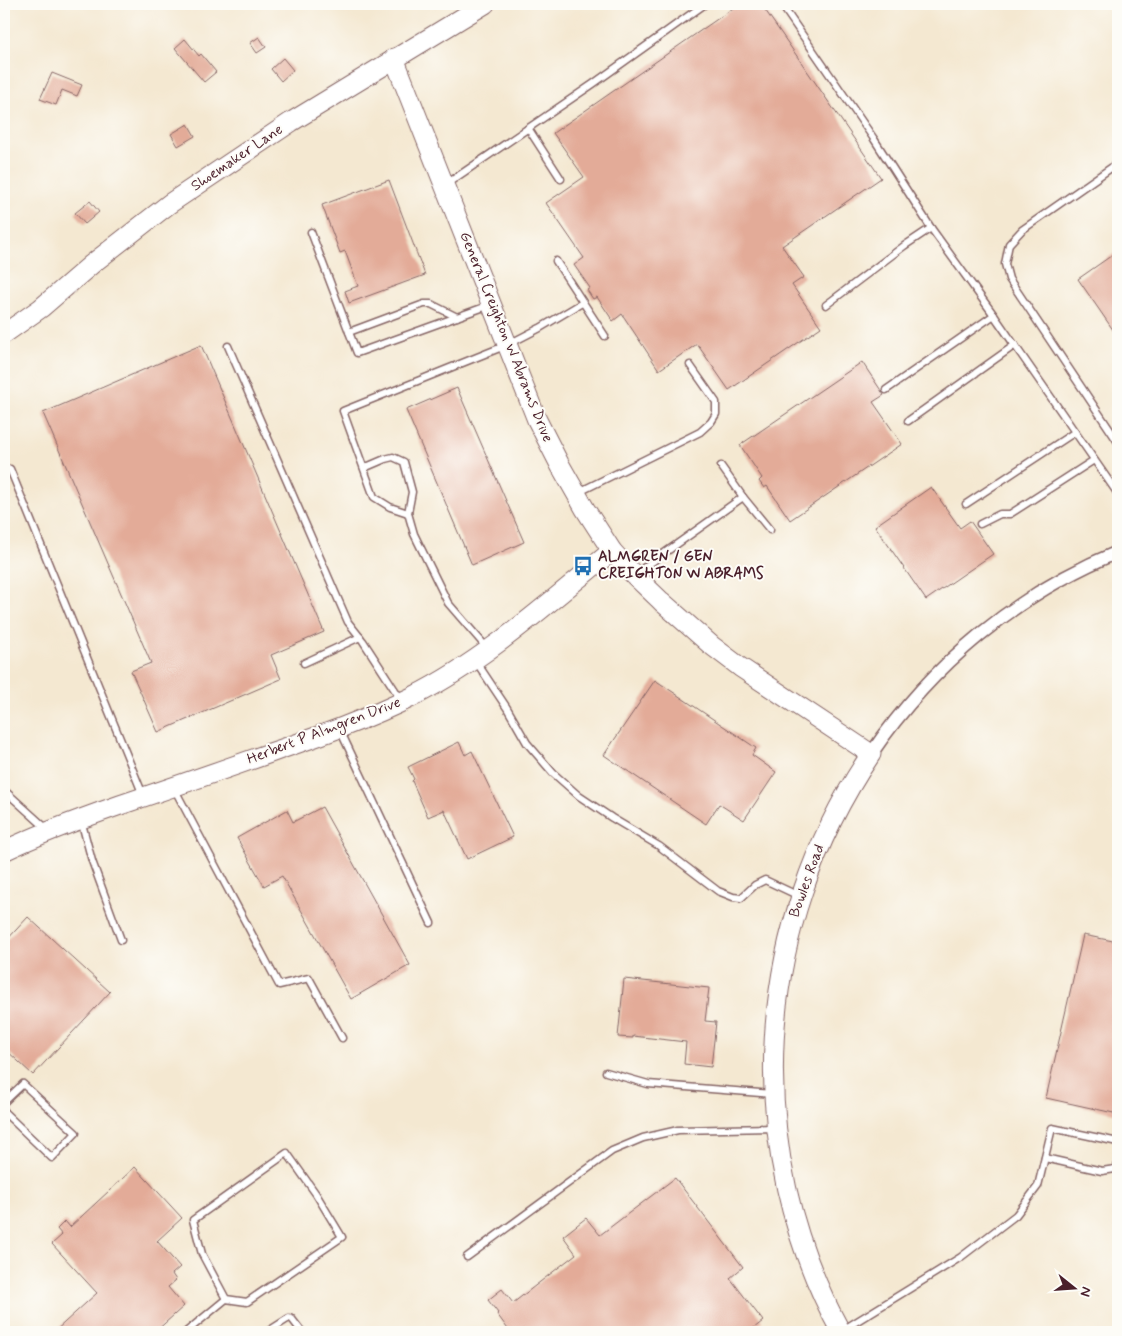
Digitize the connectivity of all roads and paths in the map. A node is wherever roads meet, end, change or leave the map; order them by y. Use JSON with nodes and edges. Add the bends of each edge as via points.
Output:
{"nodes":[{"id":1,"x":485,"y":4,"type":"edge"},
{"id":2,"x":704,"y":4,"type":"edge"},
{"id":3,"x":781,"y":4,"type":"edge"},
{"id":4,"x":394,"y":58,"type":"junction"},
{"id":5,"x":528,"y":128,"type":"junction"},
{"id":6,"x":1118,"y":163,"type":"edge"},
{"id":7,"x":561,"y":178,"type":"dead end"},
{"id":8,"x":444,"y":186,"type":"junction"},
{"id":9,"x":931,"y":228,"type":"junction"},
{"id":10,"x":311,"y":232,"type":"dead end"},
{"id":11,"x":556,"y":261,"type":"dead end"},
{"id":12,"x":582,"y":303,"type":"junction"},
{"id":13,"x":491,"y":304,"type":"junction"},
{"id":14,"x":826,"y":305,"type":"dead end"},
{"id":15,"x":994,"y":315,"type":"junction"},
{"id":16,"x":457,"y":317,"type":"junction"},
{"id":17,"x":349,"y":332,"type":"junction"},
{"id":18,"x":4,"y":334,"type":"edge"},
{"id":19,"x":605,"y":336,"type":"dead end"},
{"id":20,"x":507,"y":345,"type":"junction"},
{"id":21,"x":1015,"y":345,"type":"junction"},
{"id":22,"x":228,"y":346,"type":"dead end"},
{"id":23,"x":690,"y":365,"type":"dead end"},
{"id":24,"x":886,"y":390,"type":"dead end"},
{"id":25,"x":908,"y":421,"type":"dead end"},
{"id":26,"x":1075,"y":432,"type":"junction"},
{"id":27,"x":1118,"y":442,"type":"edge"},
{"id":28,"x":1094,"y":460,"type":"junction"},
{"id":29,"x":721,"y":466,"type":"dead end"},
{"id":30,"x":364,"y":468,"type":"junction"},
{"id":31,"x":10,"y":470,"type":"dead end"},
{"id":32,"x":576,"y":494,"type":"junction"},
{"id":33,"x":1118,"y":494,"type":"edge"},
{"id":34,"x":743,"y":497,"type":"junction"},
{"id":35,"x":966,"y":504,"type":"dead end"},
{"id":36,"x":408,"y":513,"type":"junction"},
{"id":37,"x":980,"y":524,"type":"dead end"},
{"id":38,"x":770,"y":530,"type":"dead end"},
{"id":39,"x":612,"y":551,"type":"junction"},
{"id":40,"x":1118,"y":552,"type":"edge"},
{"id":41,"x":634,"y":574,"type":"junction"},
{"id":42,"x":360,"y":637,"type":"junction"},
{"id":43,"x":481,"y":654,"type":"junction"},
{"id":44,"x":304,"y":664,"type":"dead end"},
{"id":45,"x":402,"y":701,"type":"junction"},
{"id":46,"x":339,"y":728,"type":"junction"},
{"id":47,"x":871,"y":754,"type":"junction"},
{"id":48,"x":174,"y":787,"type":"junction"},
{"id":49,"x":4,"y":790,"type":"edge"},
{"id":50,"x":144,"y":797,"type":"junction"},
{"id":51,"x":81,"y":819,"type":"junction"},
{"id":52,"x":49,"y":831,"type":"junction"},
{"id":53,"x":4,"y":851,"type":"edge"},
{"id":54,"x":800,"y":897,"type":"junction"},
{"id":55,"x":430,"y":923,"type":"dead end"},
{"id":56,"x":121,"y":940,"type":"dead end"},
{"id":57,"x":342,"y":1038,"type":"dead end"},
{"id":58,"x":606,"y":1072,"type":"dead end"},
{"id":59,"x":774,"y":1094,"type":"junction"},
{"id":60,"x":4,"y":1102,"type":"edge"},
{"id":61,"x":4,"y":1110,"type":"edge"},
{"id":62,"x":776,"y":1128,"type":"junction"},
{"id":63,"x":1118,"y":1142,"type":"edge"},
{"id":64,"x":1045,"y":1158,"type":"junction"},
{"id":65,"x":1118,"y":1165,"type":"edge"},
{"id":66,"x":467,"y":1257,"type":"dead end"},
{"id":67,"x":226,"y":1299,"type":"junction"},
{"id":68,"x":186,"y":1332,"type":"edge"},
{"id":69,"x":267,"y":1332,"type":"edge"},
{"id":70,"x":302,"y":1332,"type":"edge"},
{"id":71,"x":840,"y":1332,"type":"edge"}],
"edges":[{"from":1,"to":4,"type":"street","name":"Shoemaker Lane"},
{"from":2,"to":5,"type":"lane"},
{"from":3,"to":9,"type":"lane"},
{"from":4,"to":8,"type":"street","name":"General Creighton W Abrams Drive"},
{"from":4,"to":18,"type":"street","name":"Shoemaker Lane","via":[[169,204]]},
{"from":5,"to":7,"type":"lane"},
{"from":5,"to":8,"type":"lane"},
{"from":6,"to":27,"type":"lane","via":[[1022,230],[1009,244],[1005,264],[1009,279]]},
{"from":8,"to":13,"type":"street","name":"General Creighton W Abrams Drive"},
{"from":9,"to":14,"type":"lane"},
{"from":9,"to":15,"type":"lane"},
{"from":10,"to":17,"type":"lane"},
{"from":11,"to":12,"type":"lane"},
{"from":12,"to":19,"type":"lane"},
{"from":12,"to":20,"type":"lane"},
{"from":13,"to":16,"type":"lane"},
{"from":13,"to":20,"type":"street","name":"General Creighton W Abrams Drive"},
{"from":15,"to":21,"type":"lane"},
{"from":15,"to":24,"type":"lane"},
{"from":16,"to":17,"type":"lane","via":[[431,304],[424,304]]},
{"from":16,"to":17,"type":"lane","via":[[357,353]]},
{"from":20,"to":30,"type":"lane","via":[[343,411]]},
{"from":20,"to":32,"type":"street","name":"General Creighton W Abrams Drive","via":[[537,420]]},
{"from":21,"to":25,"type":"lane"},
{"from":21,"to":26,"type":"lane"},
{"from":22,"to":42,"type":"lane","via":[[348,622]]},
{"from":23,"to":32,"type":"lane","via":[[716,402],[716,414],[711,422],[700,432]]},
{"from":26,"to":28,"type":"lane"},
{"from":26,"to":35,"type":"lane"},
{"from":28,"to":33,"type":"lane"},
{"from":28,"to":37,"type":"lane","via":[[1010,514],[1000,514]]},
{"from":29,"to":34,"type":"lane"},
{"from":30,"to":36,"type":"lane","via":[[374,497]]},
{"from":30,"to":36,"type":"lane","via":[[393,457],[404,462],[412,492]]},
{"from":31,"to":50,"type":"lane"},
{"from":32,"to":39,"type":"street","name":"General Creighton W Abrams Drive"},
{"from":34,"to":38,"type":"lane"},
{"from":34,"to":41,"type":"lane"},
{"from":36,"to":43,"type":"lane","via":[[414,534],[448,603]]},
{"from":39,"to":41,"type":"street","name":"General Creighton W Abrams Drive"},
{"from":39,"to":43,"type":"street","name":"Herbert P Almgren Drive"},
{"from":40,"to":47,"type":"street","name":"Bowles Road","via":[[1045,588],[976,637],[925,685]]},
{"from":41,"to":47,"type":"street","name":"General Creighton W Abrams Drive","via":[[698,634],[740,667]]},
{"from":42,"to":44,"type":"lane"},
{"from":42,"to":45,"type":"lane"},
{"from":43,"to":45,"type":"street","name":"Herbert P Almgren Drive","via":[[439,682]]},
{"from":43,"to":54,"type":"lane","via":[[527,743],[552,773],[579,796],[659,846],[718,891],[742,898],[765,880]]},
{"from":45,"to":46,"type":"street","name":"Herbert P Almgren Drive"},
{"from":46,"to":48,"type":"street","name":"Herbert P Almgren Drive"},
{"from":46,"to":55,"type":"lane"},
{"from":47,"to":54,"type":"street","name":"Bowles Road","via":[[830,823]]},
{"from":48,"to":50,"type":"street","name":"Herbert P Almgren Drive"},
{"from":48,"to":57,"type":"lane","via":[[280,985],[309,978]]},
{"from":49,"to":52,"type":"lane"},
{"from":50,"to":51,"type":"street","name":"Herbert P Almgren Drive"},
{"from":51,"to":52,"type":"street","name":"Herbert P Almgren Drive"},
{"from":51,"to":56,"type":"lane","via":[[92,861]]},
{"from":52,"to":53,"type":"street","name":"Herbert P Almgren Drive"},
{"from":54,"to":59,"type":"street","name":"Bowles Road","via":[[788,938],[778,995]]},
{"from":58,"to":59,"type":"lane","via":[[648,1084]]},
{"from":59,"to":62,"type":"street","name":"Bowles Road"},
{"from":60,"to":61,"type":"lane","via":[[23,1084],[76,1133],[52,1158]]},
{"from":62,"to":66,"type":"lane","via":[[678,1130],[643,1138],[612,1151]]},
{"from":62,"to":71,"type":"street","name":"Bowles Road","via":[[782,1169],[808,1263]]},
{"from":63,"to":64,"type":"lane","via":[[1052,1128]]},
{"from":64,"to":65,"type":"lane","via":[[1102,1171],[1115,1169]]},
{"from":64,"to":71,"type":"lane","via":[[1038,1186],[1016,1215],[961,1257]]},
{"from":67,"to":67,"type":"lane","via":[[248,1302],[342,1237],[287,1153],[193,1220],[202,1254]]},
{"from":67,"to":68,"type":"lane"},
{"from":69,"to":70,"type":"lane","via":[[289,1318]]}]}
